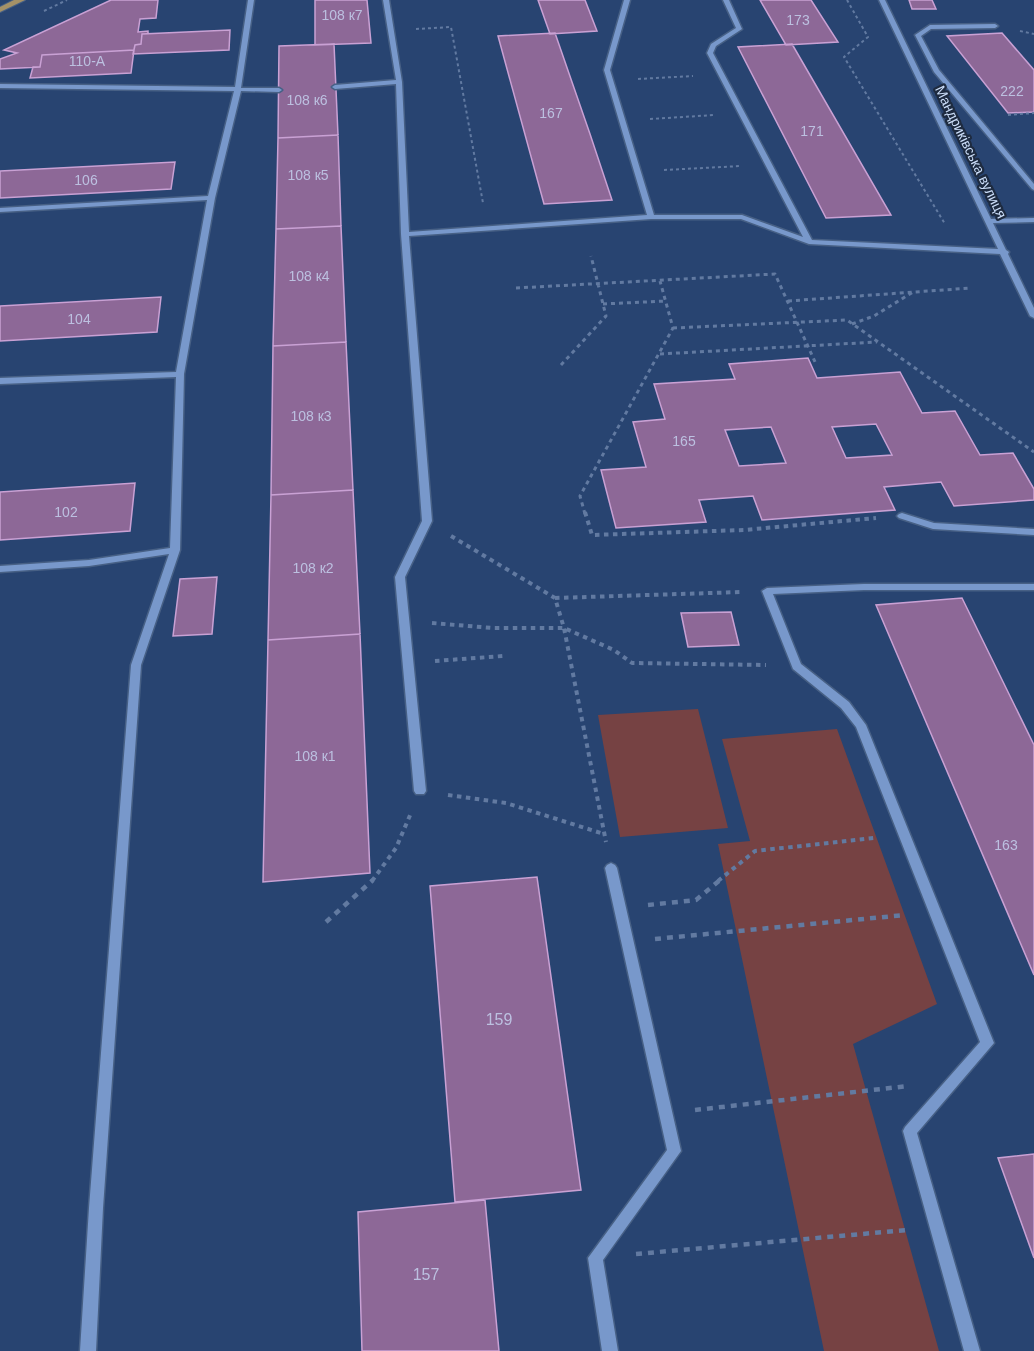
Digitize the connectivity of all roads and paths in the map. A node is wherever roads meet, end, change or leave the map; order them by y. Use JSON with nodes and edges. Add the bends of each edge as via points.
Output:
{"nodes":[{"id":1,"x":21,"y":0,"type":"edge"},
{"id":2,"x":251,"y":0,"type":"edge"},
{"id":3,"x":386,"y":0,"type":"edge"},
{"id":4,"x":627,"y":0,"type":"edge"},
{"id":5,"x":726,"y":0,"type":"edge"},
{"id":6,"x":847,"y":0,"type":"edge"},
{"id":7,"x":882,"y":0,"type":"edge"},
{"id":8,"x":0,"y":9,"type":"edge"},
{"id":9,"x":995,"y":26,"type":"dead end"},
{"id":10,"x":391,"y":30,"type":"junction"},
{"id":11,"x":721,"y":74,"type":"junction"},
{"id":12,"x":610,"y":80,"type":"junction"},
{"id":13,"x":399,"y":82,"type":"junction"},
{"id":14,"x":0,"y":86,"type":"edge"},
{"id":15,"x":335,"y":87,"type":"dead end"},
{"id":16,"x":238,"y":89,"type":"junction"},
{"id":17,"x":279,"y":90,"type":"dead end"},
{"id":18,"x":742,"y":114,"type":"junction"},
{"id":19,"x":622,"y":120,"type":"junction"},
{"id":20,"x":768,"y":165,"type":"junction"},
{"id":21,"x":638,"y":172,"type":"junction"},
{"id":22,"x":1034,"y":188,"type":"edge"},
{"id":23,"x":211,"y":198,"type":"junction"},
{"id":24,"x":0,"y":210,"type":"edge"},
{"id":25,"x":651,"y":217,"type":"junction"},
{"id":26,"x":1034,"y":220,"type":"edge"},
{"id":27,"x":990,"y":221,"type":"junction"},
{"id":28,"x":487,"y":228,"type":"junction"},
{"id":29,"x":405,"y":234,"type":"junction"},
{"id":30,"x":809,"y":243,"type":"junction"},
{"id":31,"x":960,"y":248,"type":"junction"},
{"id":32,"x":1005,"y":252,"type":"junction"},
{"id":33,"x":591,"y":256,"type":"dead end"},
{"id":34,"x":660,"y":280,"type":"junction"},
{"id":35,"x":599,"y":284,"type":"junction"},
{"id":36,"x":516,"y":288,"type":"dead end"},
{"id":37,"x":971,"y":288,"type":"dead end"},
{"id":38,"x":913,"y":292,"type":"junction"},
{"id":39,"x":666,"y":301,"type":"junction"},
{"id":40,"x":788,"y":301,"type":"junction"},
{"id":41,"x":603,"y":304,"type":"junction"},
{"id":42,"x":1034,"y":316,"type":"edge"},
{"id":43,"x":798,"y":323,"type":"junction"},
{"id":44,"x":852,"y":324,"type":"junction"},
{"id":45,"x":674,"y":328,"type":"junction"},
{"id":46,"x":878,"y":342,"type":"junction"},
{"id":47,"x":808,"y":346,"type":"junction"},
{"id":48,"x":659,"y":354,"type":"junction"},
{"id":49,"x":816,"y":363,"type":"dead end"},
{"id":50,"x":561,"y":365,"type":"dead end"},
{"id":51,"x":180,"y":374,"type":"junction"},
{"id":52,"x":0,"y":381,"type":"edge"},
{"id":53,"x":1034,"y":452,"type":"edge"},
{"id":54,"x":902,"y":516,"type":"joint"},
{"id":55,"x":427,"y":521,"type":"junction"},
{"id":56,"x":1034,"y":532,"type":"edge"},
{"id":57,"x":175,"y":550,"type":"junction"},
{"id":58,"x":0,"y":569,"type":"edge"},
{"id":59,"x":1034,"y":587,"type":"edge"},
{"id":60,"x":767,"y":591,"type":"junction"},
{"id":61,"x":555,"y":598,"type":"junction"},
{"id":62,"x":404,"y":621,"type":"junction"},
{"id":63,"x":564,"y":628,"type":"junction"},
{"id":64,"x":503,"y":656,"type":"dead end"},
{"id":65,"x":407,"y":663,"type":"junction"},
{"id":66,"x":797,"y":666,"type":"junction"},
{"id":67,"x":420,"y":790,"type":"junction"},
{"id":68,"x":604,"y":834,"type":"junction"},
{"id":69,"x":905,"y":834,"type":"junction"},
{"id":70,"x":611,"y":868,"type":"joint"},
{"id":71,"x":620,"y":908,"type":"junction"},
{"id":72,"x":935,"y":912,"type":"junction"},
{"id":73,"x":326,"y":922,"type":"dead end"},
{"id":74,"x":628,"y":942,"type":"junction"},
{"id":75,"x":953,"y":1081,"type":"junction"},
{"id":76,"x":666,"y":1114,"type":"junction"},
{"id":77,"x":938,"y":1227,"type":"junction"},
{"id":78,"x":595,"y":1258,"type":"junction"},
{"id":79,"x":88,"y":1351,"type":"edge"},
{"id":80,"x":610,"y":1351,"type":"edge"},
{"id":81,"x":972,"y":1351,"type":"edge"}],
"edges":[{"from":1,"to":8,"type":"main road"},
{"from":2,"to":16,"type":"street"},
{"from":3,"to":10,"type":"street"},
{"from":4,"to":12,"type":"street","via":[[607,70]]},
{"from":5,"to":11,"type":"street","via":[[739,29],[710,49]]},
{"from":6,"to":31,"type":"path","via":[[868,37],[844,57]]},
{"from":7,"to":27,"type":"street","name":"Мандриківська вулиця"},
{"from":9,"to":22,"type":"street","via":[[930,27],[918,35],[936,71]]},
{"from":10,"to":13,"type":"street"},
{"from":10,"to":28,"type":"path","via":[[451,27]]},
{"from":11,"to":12,"type":"path"},
{"from":11,"to":18,"type":"street"},
{"from":12,"to":19,"type":"street"},
{"from":13,"to":15,"type":"street"},
{"from":13,"to":29,"type":"street"},
{"from":14,"to":16,"type":"street"},
{"from":16,"to":17,"type":"street"},
{"from":16,"to":23,"type":"street"},
{"from":18,"to":19,"type":"path"},
{"from":18,"to":20,"type":"street"},
{"from":19,"to":21,"type":"street"},
{"from":20,"to":21,"type":"path"},
{"from":20,"to":30,"type":"street"},
{"from":21,"to":25,"type":"street"},
{"from":23,"to":24,"type":"street"},
{"from":23,"to":51,"type":"street"},
{"from":25,"to":28,"type":"street"},
{"from":25,"to":30,"type":"street","via":[[742,217]]},
{"from":26,"to":27,"type":"street"},
{"from":27,"to":32,"type":"street","name":"Мандриківська вулиця"},
{"from":28,"to":29,"type":"street"},
{"from":29,"to":55,"type":"street"},
{"from":30,"to":31,"type":"street"},
{"from":31,"to":32,"type":"street"},
{"from":32,"to":42,"type":"street","name":"Мандриківська вулиця"},
{"from":33,"to":35,"type":"path"},
{"from":34,"to":35,"type":"path"},
{"from":34,"to":39,"type":"path"},
{"from":34,"to":40,"type":"path","via":[[775,274]]},
{"from":35,"to":36,"type":"path"},
{"from":35,"to":41,"type":"path"},
{"from":37,"to":38,"type":"path"},
{"from":38,"to":40,"type":"path"},
{"from":38,"to":44,"type":"path","via":[[874,316]]},
{"from":39,"to":41,"type":"path"},
{"from":39,"to":45,"type":"path"},
{"from":40,"to":43,"type":"path"},
{"from":41,"to":50,"type":"path","via":[[606,316]]},
{"from":43,"to":44,"type":"path","via":[[847,320]]},
{"from":43,"to":45,"type":"path"},
{"from":43,"to":47,"type":"path"},
{"from":44,"to":46,"type":"path"},
{"from":45,"to":48,"type":"path"},
{"from":46,"to":47,"type":"path"},
{"from":46,"to":53,"type":"path"},
{"from":47,"to":48,"type":"path"},
{"from":47,"to":49,"type":"path"},
{"from":48,"to":54,"type":"path","via":[[580,496],[592,535],[744,530]]},
{"from":51,"to":52,"type":"street"},
{"from":51,"to":57,"type":"street"},
{"from":54,"to":56,"type":"street","via":[[933,526]]},
{"from":55,"to":61,"type":"path"},
{"from":55,"to":62,"type":"street","via":[[400,577]]},
{"from":57,"to":58,"type":"street"},
{"from":57,"to":79,"type":"street","via":[[136,665]]},
{"from":59,"to":60,"type":"street"},
{"from":60,"to":61,"type":"path"},
{"from":60,"to":66,"type":"street"},
{"from":61,"to":63,"type":"path"},
{"from":62,"to":63,"type":"path"},
{"from":62,"to":65,"type":"street"},
{"from":63,"to":66,"type":"path","via":[[614,650],[632,663]]},
{"from":63,"to":68,"type":"path"},
{"from":64,"to":65,"type":"path"},
{"from":65,"to":67,"type":"street"},
{"from":66,"to":69,"type":"street","via":[[845,705],[861,725]]},
{"from":67,"to":68,"type":"path","via":[[506,803]]},
{"from":67,"to":73,"type":"path","via":[[399,847],[362,894]]},
{"from":68,"to":70,"type":"path"},
{"from":69,"to":71,"type":"path","via":[[755,851],[696,900]]},
{"from":69,"to":72,"type":"street"},
{"from":70,"to":71,"type":"street"},
{"from":71,"to":74,"type":"street"},
{"from":72,"to":74,"type":"path"},
{"from":72,"to":75,"type":"street","via":[[987,1043]]},
{"from":74,"to":76,"type":"street"},
{"from":75,"to":76,"type":"path"},
{"from":75,"to":77,"type":"street","via":[[910,1131]]},
{"from":76,"to":78,"type":"street","via":[[674,1151]]},
{"from":77,"to":78,"type":"path"},
{"from":77,"to":81,"type":"street"},
{"from":78,"to":80,"type":"street"}]}
